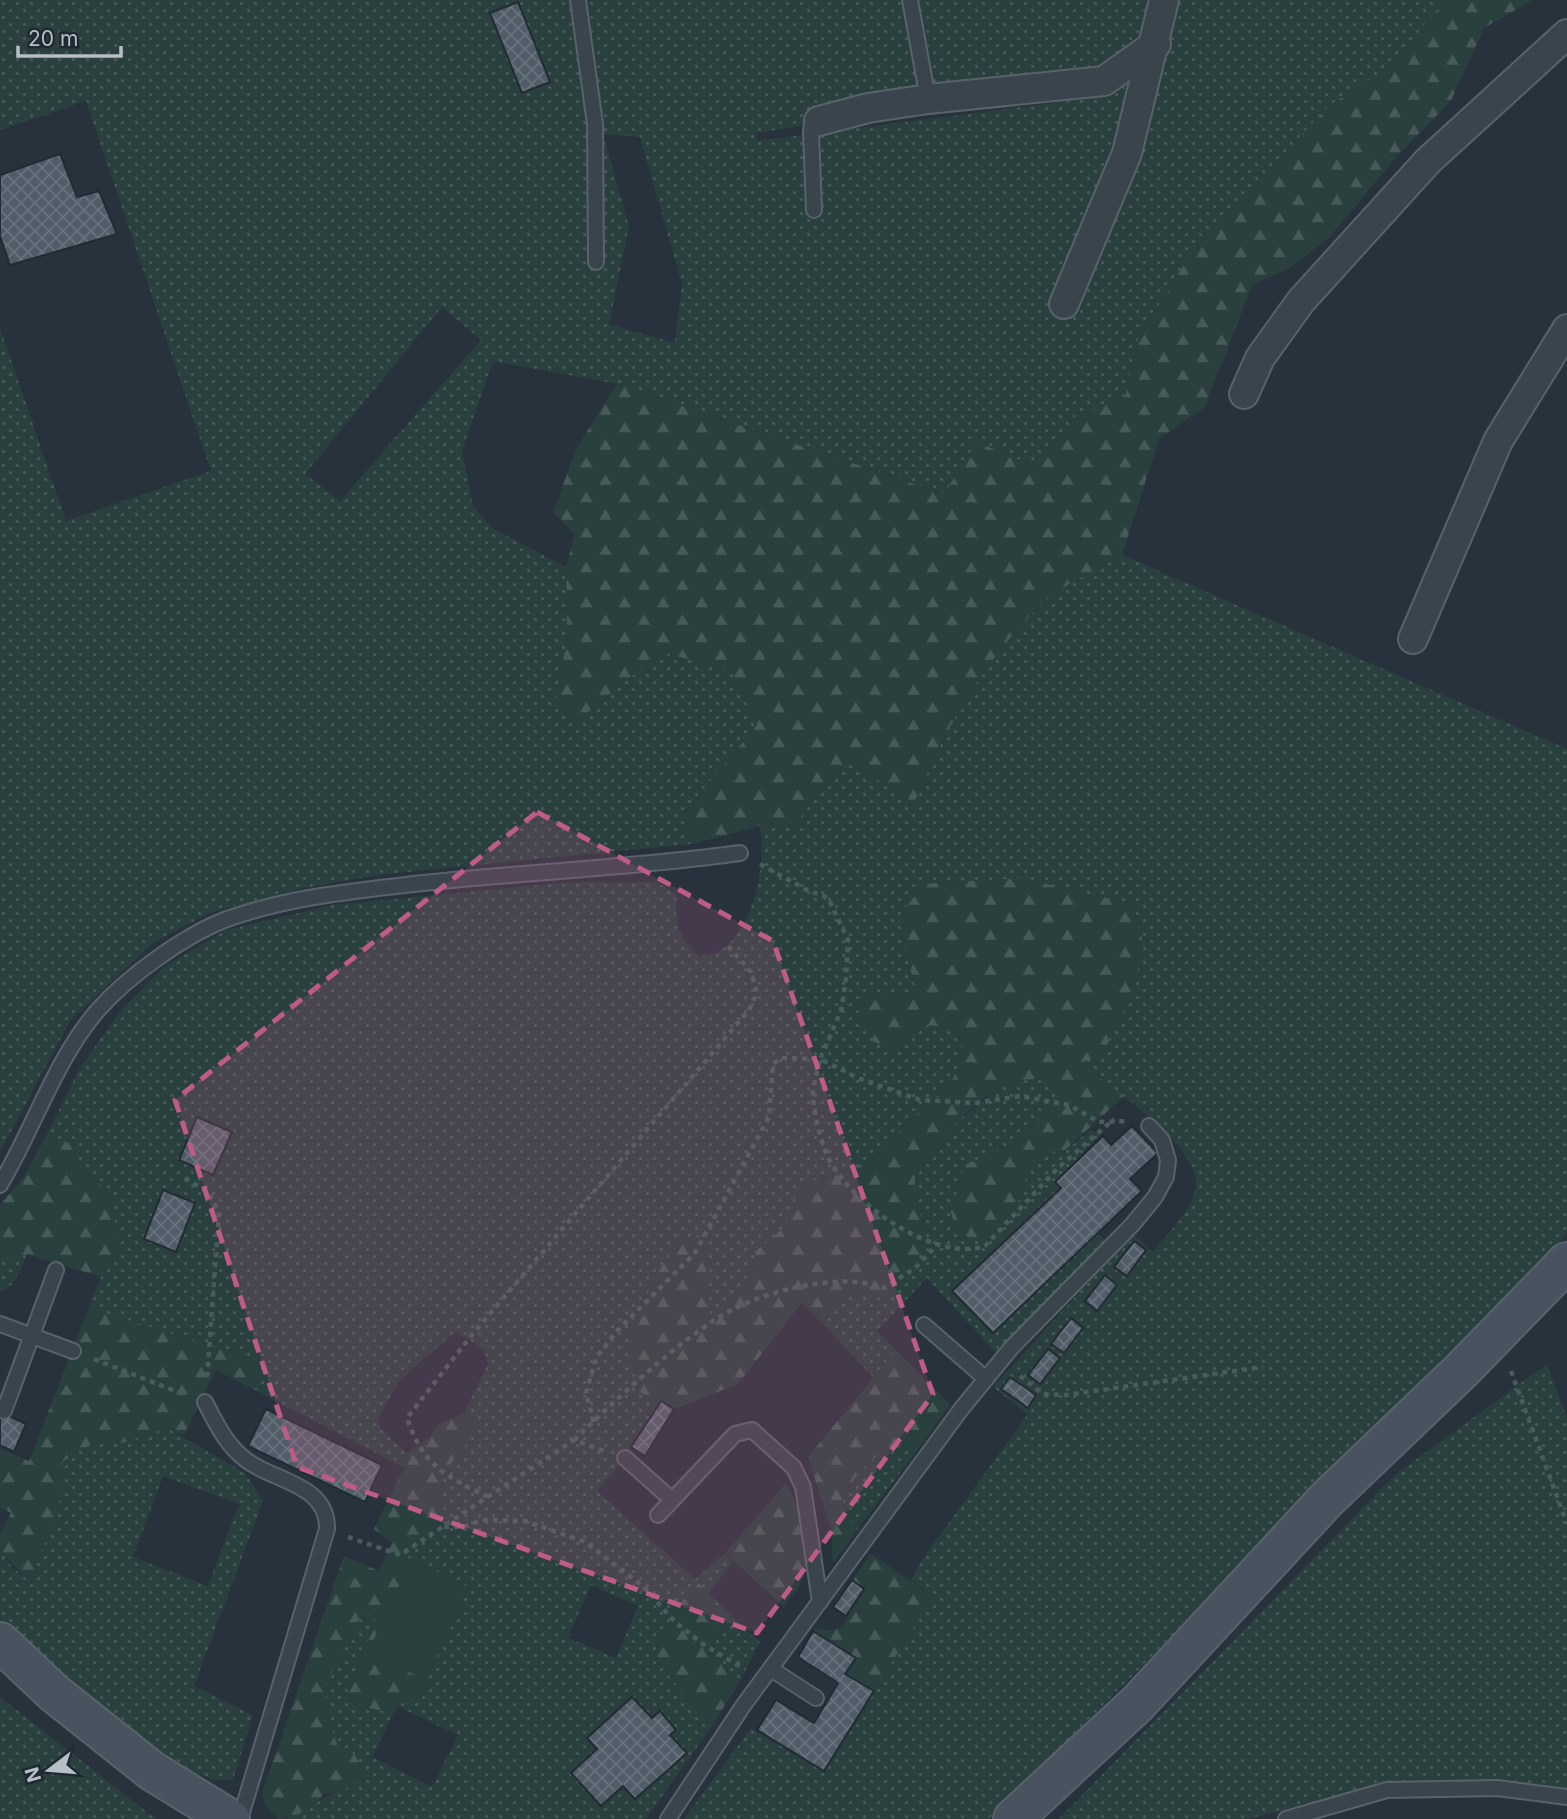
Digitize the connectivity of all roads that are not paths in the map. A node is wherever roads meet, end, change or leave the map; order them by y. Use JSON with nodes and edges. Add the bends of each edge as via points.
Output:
{"nodes":[{"id":1,"x":578,"y":0,"type":"edge"},
{"id":2,"x":910,"y":0,"type":"edge"},
{"id":3,"x":1164,"y":0,"type":"edge"},
{"id":4,"x":1567,"y":34,"type":"edge"},
{"id":5,"x":1156,"y":44,"type":"junction"},
{"id":6,"x":928,"y":99,"type":"junction"},
{"id":7,"x":818,"y":121,"type":"joint"},
{"id":8,"x":814,"y":210,"type":"dead end"},
{"id":9,"x":596,"y":262,"type":"dead end"},
{"id":10,"x":1064,"y":304,"type":"dead end"},
{"id":11,"x":1567,"y":329,"type":"edge"},
{"id":12,"x":1244,"y":394,"type":"dead end"},
{"id":13,"x":1413,"y":639,"type":"dead end"},
{"id":14,"x":740,"y":853,"type":"road end"},
{"id":15,"x":1149,"y":1126,"type":"road end"},
{"id":16,"x":0,"y":1185,"type":"edge"},
{"id":17,"x":1567,"y":1262,"type":"edge"},
{"id":18,"x":56,"y":1270,"type":"dead end"},
{"id":19,"x":0,"y":1324,"type":"edge"},
{"id":20,"x":924,"y":1325,"type":"dead end"},
{"id":21,"x":32,"y":1335,"type":"junction"},
{"id":22,"x":73,"y":1351,"type":"road end"},
{"id":23,"x":986,"y":1380,"type":"junction"},
{"id":24,"x":205,"y":1402,"type":"road end"},
{"id":25,"x":4,"y":1411,"type":"dead end"},
{"id":26,"x":625,"y":1458,"type":"road end"},
{"id":27,"x":671,"y":1499,"type":"junction"},
{"id":28,"x":657,"y":1515,"type":"dead end"},
{"id":29,"x":820,"y":1602,"type":"junction"},
{"id":30,"x":0,"y":1642,"type":"edge"},
{"id":31,"x":767,"y":1674,"type":"junction"},
{"id":32,"x":816,"y":1698,"type":"dead end"},
{"id":33,"x":1567,"y":1797,"type":"edge"},
{"id":34,"x":229,"y":1819,"type":"edge"},
{"id":35,"x":240,"y":1819,"type":"edge"},
{"id":36,"x":668,"y":1819,"type":"edge"},
{"id":37,"x":1013,"y":1819,"type":"edge"},
{"id":38,"x":1286,"y":1819,"type":"edge"}],
"edges":[{"from":1,"to":9,"type":"lane","via":[[594,124]]},
{"from":2,"to":6,"type":"lane"},
{"from":3,"to":5,"type":"street"},
{"from":4,"to":12,"type":"street","via":[[1428,161],[1301,301],[1260,358]]},
{"from":5,"to":6,"type":"street","via":[[1104,81]]},
{"from":5,"to":10,"type":"street","via":[[1127,153]]},
{"from":6,"to":7,"type":"street"},
{"from":7,"to":8,"type":"lane","via":[[812,123],[811,132]]},
{"from":11,"to":13,"type":"street","via":[[1498,441]]},
{"from":14,"to":16,"type":"lane","via":[[331,893],[226,919],[140,972],[98,1010],[74,1044]]},
{"from":15,"to":23,"type":"lane","via":[[1162,1140],[1168,1160],[1166,1177],[1155,1197]]},
{"from":17,"to":37,"type":"street","via":[[1327,1499],[1138,1703]]},
{"from":18,"to":21,"type":"lane"},
{"from":19,"to":21,"type":"lane"},
{"from":20,"to":23,"type":"lane"},
{"from":21,"to":22,"type":"lane"},
{"from":21,"to":25,"type":"lane"},
{"from":23,"to":29,"type":"lane"},
{"from":24,"to":35,"type":"lane","via":[[227,1442],[247,1461],[316,1496],[328,1513]]},
{"from":26,"to":27,"type":"lane"},
{"from":27,"to":28,"type":"lane"},
{"from":27,"to":29,"type":"lane","via":[[735,1434],[752,1430],[793,1468],[803,1487]]},
{"from":29,"to":31,"type":"lane"},
{"from":30,"to":34,"type":"street","via":[[54,1693],[152,1771]]},
{"from":31,"to":32,"type":"lane"},
{"from":31,"to":36,"type":"lane"},
{"from":33,"to":38,"type":"lane","via":[[1497,1788],[1387,1790]]}]}
